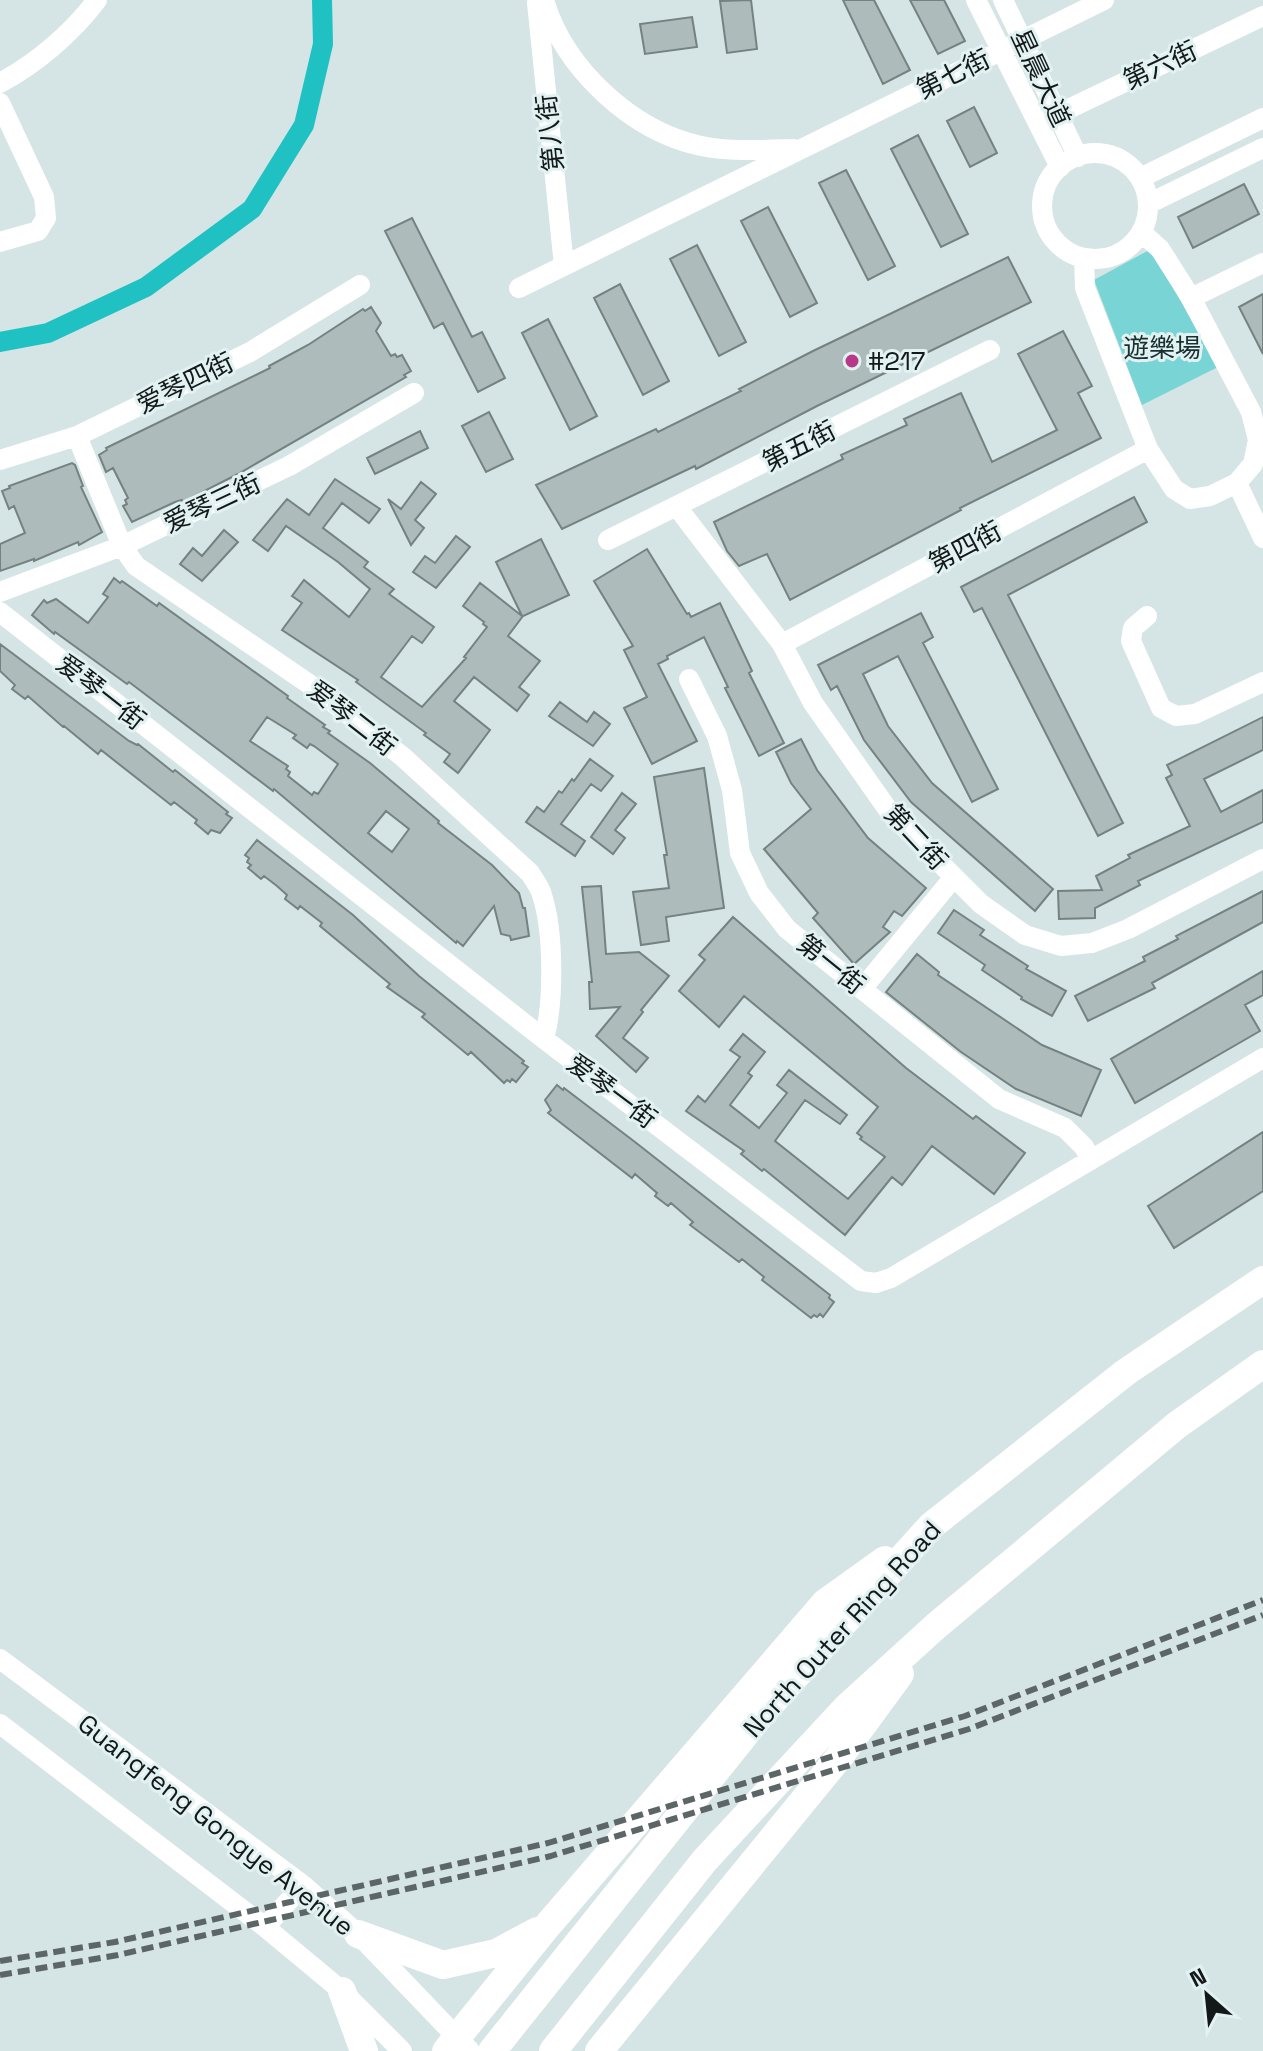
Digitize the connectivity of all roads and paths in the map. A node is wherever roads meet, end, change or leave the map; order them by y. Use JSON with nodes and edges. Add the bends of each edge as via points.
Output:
{"nodes":[{"id":1,"x":97,"y":0,"type":"edge"},
{"id":2,"x":537,"y":0,"type":"edge"},
{"id":3,"x":544,"y":0,"type":"edge"},
{"id":4,"x":976,"y":0,"type":"edge"},
{"id":5,"x":1003,"y":0,"type":"edge"},
{"id":6,"x":1104,"y":0,"type":"edge"},
{"id":7,"x":1263,"y":16,"type":"edge"},
{"id":8,"x":1023,"y":40,"type":"junction"},
{"id":9,"x":1001,"y":51,"type":"junction"},
{"id":10,"x":0,"y":83,"type":"edge"},
{"id":11,"x":0,"y":103,"type":"edge"},
{"id":12,"x":1058,"y":114,"type":"junction"},
{"id":13,"x":1263,"y":118,"type":"edge"},
{"id":14,"x":1263,"y":148,"type":"edge"},
{"id":15,"x":802,"y":149,"type":"junction"},
{"id":16,"x":1069,"y":162,"type":"junction"},
{"id":17,"x":1140,"y":178,"type":"junction"},
{"id":18,"x":1148,"y":204,"type":"junction"},
{"id":19,"x":1141,"y":232,"type":"junction"},
{"id":20,"x":0,"y":242,"type":"edge"},
{"id":21,"x":1084,"y":258,"type":"junction"},
{"id":22,"x":1263,"y":263,"type":"edge"},
{"id":23,"x":564,"y":266,"type":"junction"},
{"id":24,"x":360,"y":285,"type":"dead end"},
{"id":25,"x":519,"y":288,"type":"dead end"},
{"id":26,"x":1191,"y":298,"type":"junction"},
{"id":27,"x":990,"y":350,"type":"dead end"},
{"id":28,"x":414,"y":393,"type":"dead end"},
{"id":29,"x":77,"y":436,"type":"junction"},
{"id":30,"x":1148,"y":449,"type":"junction"},
{"id":31,"x":0,"y":460,"type":"edge"},
{"id":32,"x":1237,"y":483,"type":"junction"},
{"id":33,"x":677,"y":507,"type":"junction"},
{"id":34,"x":1263,"y":538,"type":"edge"},
{"id":35,"x":608,"y":540,"type":"dead end"},
{"id":36,"x":122,"y":546,"type":"junction"},
{"id":37,"x":0,"y":592,"type":"edge"},
{"id":38,"x":0,"y":612,"type":"edge"},
{"id":39,"x":1147,"y":616,"type":"dead end"},
{"id":40,"x":782,"y":644,"type":"junction"},
{"id":41,"x":689,"y":679,"type":"dead end"},
{"id":42,"x":1263,"y":682,"type":"edge"},
{"id":43,"x":1263,"y":859,"type":"edge"},
{"id":44,"x":954,"y":877,"type":"junction"},
{"id":45,"x":862,"y":989,"type":"junction"},
{"id":46,"x":544,"y":1039,"type":"junction"},
{"id":47,"x":1263,"y":1058,"type":"edge"},
{"id":48,"x":1091,"y":1160,"type":"junction"},
{"id":49,"x":1263,"y":1274,"type":"edge"},
{"id":50,"x":1263,"y":1280,"type":"edge"},
{"id":51,"x":1235,"y":1299,"type":"junction"},
{"id":52,"x":1263,"y":1364,"type":"edge"},
{"id":53,"x":931,"y":1526,"type":"junction"},
{"id":54,"x":936,"y":1626,"type":"junction"},
{"id":55,"x":0,"y":1659,"type":"edge"},
{"id":56,"x":0,"y":1724,"type":"edge"},
{"id":57,"x":303,"y":1885,"type":"junction"},
{"id":58,"x":265,"y":1927,"type":"junction"},
{"id":59,"x":358,"y":1934,"type":"junction"},
{"id":60,"x":541,"y":1934,"type":"junction"},
{"id":61,"x":342,"y":1991,"type":"junction"},
{"id":62,"x":609,"y":2042,"type":"edge"},
{"id":63,"x":457,"y":2046,"type":"edge"},
{"id":64,"x":364,"y":2051,"type":"edge"},
{"id":65,"x":402,"y":2051,"type":"edge"},
{"id":66,"x":492,"y":2051,"type":"edge"},
{"id":67,"x":553,"y":2051,"type":"edge"}],
"edges":[{"from":1,"to":10,"type":"street","via":[[46,51]]},
{"from":2,"to":23,"type":"street","name":"第八街"},
{"from":3,"to":15,"type":"street","name":"第七街","via":[[558,38],[580,67],[611,99],[643,121],[702,146]]},
{"from":4,"to":9,"type":"street","name":"星晨大道"},
{"from":5,"to":8,"type":"street","name":"星晨大道"},
{"from":6,"to":8,"type":"street","name":"第七街"},
{"from":7,"to":12,"type":"street","name":"第六街"},
{"from":8,"to":9,"type":"street","name":"第七街"},
{"from":8,"to":12,"type":"street","name":"星晨大道"},
{"from":9,"to":15,"type":"street","name":"第七街"},
{"from":9,"to":16,"type":"street","name":"星晨大道"},
{"from":11,"to":20,"type":"street","via":[[44,197],[46,218],[38,231]]},
{"from":12,"to":16,"type":"street","name":"星晨大道"},
{"from":13,"to":17,"type":"street"},
{"from":14,"to":18,"type":"street"},
{"from":15,"to":23,"type":"street","name":"第七街"},
{"from":16,"to":17,"type":"street","via":[[1085,154],[1103,154],[1121,159]]},
{"from":16,"to":21,"type":"street","via":[[1046,184],[1043,218],[1059,246]]},
{"from":17,"to":18,"type":"street"},
{"from":18,"to":19,"type":"street"},
{"from":19,"to":21,"type":"street","via":[[1124,251]]},
{"from":19,"to":26,"type":"street","via":[[1160,249]]},
{"from":21,"to":30,"type":"street","via":[[1085,288]]},
{"from":22,"to":26,"type":"street"},
{"from":23,"to":25,"type":"street","name":"第七街"},
{"from":24,"to":29,"type":"street","name":"爱琴四街","via":[[250,352]]},
{"from":26,"to":32,"type":"street","via":[[1251,412],[1258,440],[1253,464]]},
{"from":27,"to":33,"type":"street","name":"第五街"},
{"from":28,"to":36,"type":"street","name":"爱琴三街","via":[[289,466]]},
{"from":29,"to":31,"type":"street","name":"爱琴四街"},
{"from":29,"to":36,"type":"street","name":"爱琴二街"},
{"from":30,"to":32,"type":"street","via":[[1174,489],[1190,499]]},
{"from":30,"to":40,"type":"street","name":"第四街"},
{"from":32,"to":34,"type":"street"},
{"from":33,"to":35,"type":"street","name":"第五街"},
{"from":33,"to":40,"type":"street","name":"第二街"},
{"from":36,"to":37,"type":"street","name":"爱琴三街"},
{"from":36,"to":46,"type":"street","name":"爱琴二街","via":[[136,566],[312,686],[391,748],[530,873],[542,892],[549,925],[551,1016]]},
{"from":38,"to":46,"type":"street","name":"爱琴一街"},
{"from":39,"to":42,"type":"street","via":[[1133,628],[1131,641],[1161,708],[1176,716],[1195,714]]},
{"from":40,"to":44,"type":"street","name":"第二街","via":[[813,703],[891,814]]},
{"from":41,"to":45,"type":"street","name":"第一街","via":[[717,736],[732,790],[740,853],[759,893],[787,929]]},
{"from":43,"to":44,"type":"street","name":"第二街","via":[[1128,929],[1092,943],[1061,946],[1025,935]]},
{"from":44,"to":45,"type":"street"},
{"from":45,"to":48,"type":"street","name":"第一街","via":[[999,1099],[1065,1128]]},
{"from":46,"to":48,"type":"street","name":"爱琴一街","via":[[861,1281],[891,1278]]},
{"from":47,"to":48,"type":"street","name":"爱琴一街"},
{"from":49,"to":51,"type":"highway"},
{"from":50,"to":51,"type":"highway","name":"North Outer Ring Road"},
{"from":51,"to":53,"type":"highway","name":"North Outer Ring Road","via":[[1126,1372]]},
{"from":52,"to":54,"type":"highway","name":"North Outer Ring Road","via":[[1177,1425]]},
{"from":53,"to":60,"type":"highway","via":[[825,1603]]},
{"from":53,"to":66,"type":"highway","name":"North Outer Ring Road","via":[[759,1717]]},
{"from":54,"to":62,"type":"highway","via":[[840,1756]]},
{"from":54,"to":67,"type":"highway","name":"North Outer Ring Road","via":[[847,1707],[705,1860]]},
{"from":55,"to":57,"type":"street","name":"Guangfeng Gongye Avenue"},
{"from":56,"to":58,"type":"street","name":"Guangfeng Gongye Avenue"},
{"from":57,"to":58,"type":"street"},
{"from":57,"to":59,"type":"street","name":"Guangfeng Gongye Avenue"},
{"from":58,"to":61,"type":"street","name":"Guangfeng Gongye Avenue"},
{"from":59,"to":60,"type":"highway","via":[[443,1965],[496,1953]]},
{"from":59,"to":63,"type":"street","name":"Guangfeng Gongye Avenue"},
{"from":60,"to":62,"type":"highway","via":[[538,1988],[556,2010]]},
{"from":60,"to":63,"type":"highway"},
{"from":61,"to":64,"type":"highway"},
{"from":61,"to":65,"type":"street","name":"Guangfeng Gongye Avenue"}]}
